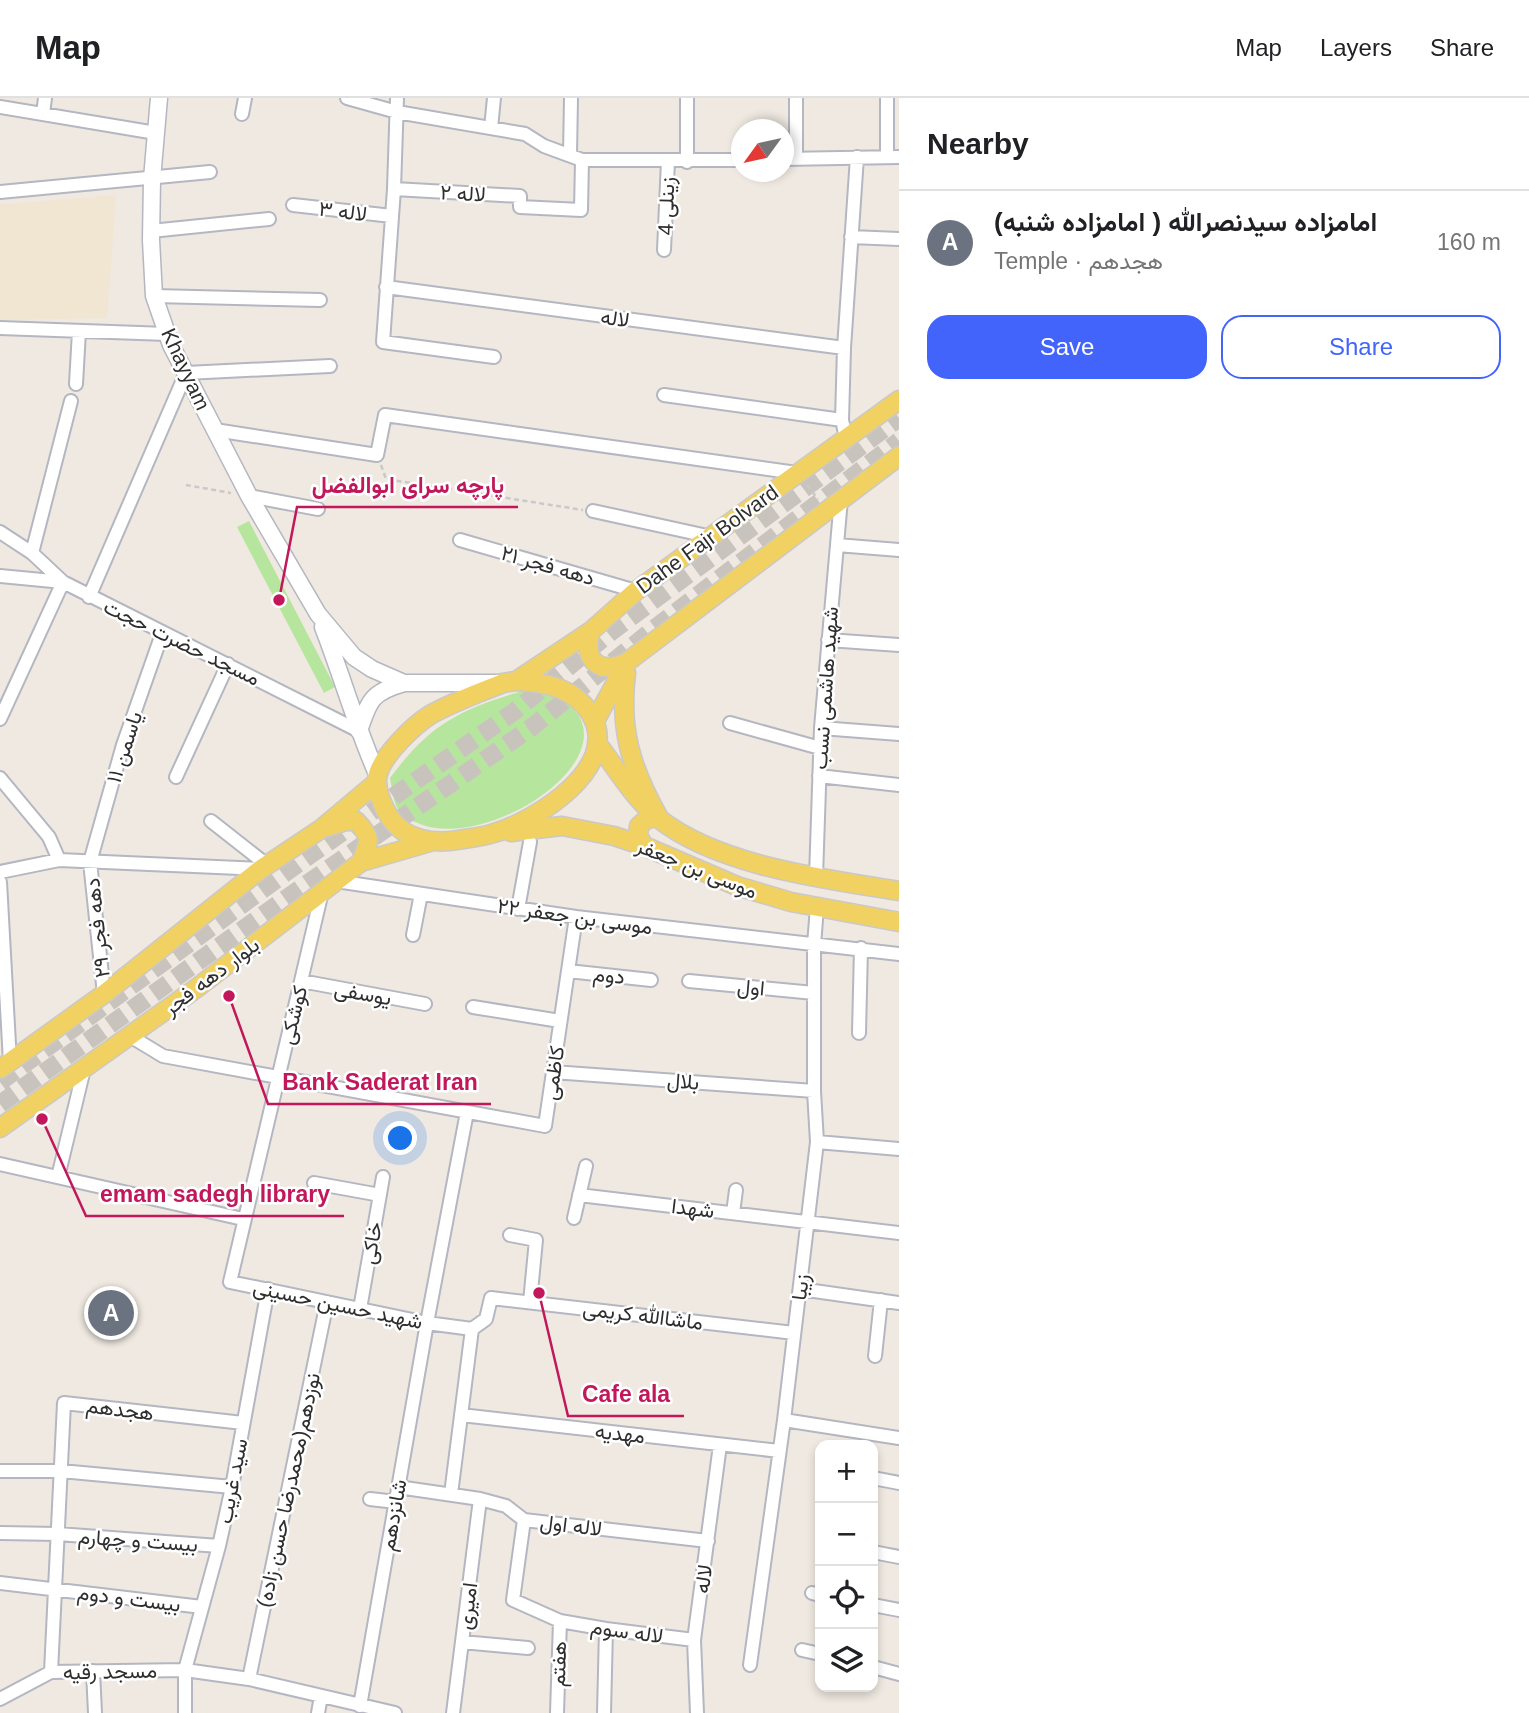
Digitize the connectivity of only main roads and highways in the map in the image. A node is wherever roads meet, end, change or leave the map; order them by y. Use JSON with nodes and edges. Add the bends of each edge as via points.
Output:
{"nodes":[{"id":1,"x":159,"y":98,"type":"edge"},
{"id":2,"x":899,"y":400,"type":"edge"},
{"id":3,"x":899,"y":456,"type":"edge"},
{"id":4,"x":318,"y":614,"type":"junction"},
{"id":5,"x":591,"y":631,"type":"junction"},
{"id":6,"x":627,"y":662,"type":"junction"},
{"id":7,"x":510,"y":682,"type":"junction"},
{"id":8,"x":404,"y":683,"type":"junction"},
{"id":9,"x":595,"y":721,"type":"junction"},
{"id":10,"x":359,"y":731,"type":"junction"},
{"id":11,"x":597,"y":743,"type":"junction"},
{"id":12,"x":377,"y":778,"type":"junction"},
{"id":13,"x":659,"y":818,"type":"junction"},
{"id":14,"x":321,"y":829,"type":"junction"},
{"id":15,"x":494,"y":834,"type":"junction"},
{"id":16,"x":430,"y":842,"type":"junction"},
{"id":17,"x":644,"y":846,"type":"junction"},
{"id":18,"x":361,"y":862,"type":"junction"},
{"id":19,"x":899,"y":891,"type":"edge"},
{"id":20,"x":899,"y":922,"type":"edge"},
{"id":21,"x":5,"y":1066,"type":"edge"},
{"id":22,"x":0,"y":1128,"type":"edge"}],
"edges":[{"from":1,"to":4,"type":"main road","name":"Khayyam","via":[[152,179],[154,296],[167,334],[249,496]]},
{"from":2,"to":5,"type":"main road","name":"Dahe Fajr Bolvard","via":[[636,591]]},
{"from":3,"to":6,"type":"main road"},
{"from":4,"to":8,"type":"main road","name":"Khayyam","via":[[354,657]]},
{"from":4,"to":10,"type":"main road","name":"Khayyam"},
{"from":5,"to":6,"type":"main road","via":[[590,658],[601,667],[615,669]]},
{"from":5,"to":7,"type":"main road","name":"Dahe Fajr Bolvard"},
{"from":6,"to":9,"type":"main road"},
{"from":6,"to":13,"type":"main road","via":[[623,694],[630,756]]},
{"from":7,"to":8,"type":"main road","name":"Khayyam"},
{"from":7,"to":9,"type":"main road","via":[[537,682],[566,690],[583,703]]},
{"from":7,"to":12,"type":"main road","via":[[429,716],[397,746]]},
{"from":8,"to":10,"type":"main road","via":[[374,695]]},
{"from":9,"to":11,"type":"main road"},
{"from":10,"to":12,"type":"main road","name":"Khayyam"},
{"from":11,"to":13,"type":"main road","via":[[637,797]]},
{"from":11,"to":15,"type":"main road","via":[[593,762],[576,784],[546,808]]},
{"from":12,"to":14,"type":"main road"},
{"from":12,"to":16,"type":"main road","via":[[381,799],[397,827]]},
{"from":13,"to":17,"type":"main road","via":[[648,818],[639,825],[638,836]]},
{"from":13,"to":19,"type":"main road","via":[[710,846],[767,867]]},
{"from":14,"to":18,"type":"main road","via":[[356,821],[369,841]]},
{"from":14,"to":21,"type":"main road","via":[[264,867]]},
{"from":15,"to":16,"type":"main road"},
{"from":15,"to":17,"type":"main road","name":"موسی بن جعفر","via":[[562,826]]},
{"from":16,"to":18,"type":"main road","name":"بلوار دهه فجر"},
{"from":17,"to":20,"type":"main road","name":"موسی بن جعفر","via":[[737,886],[791,902]]},
{"from":18,"to":22,"type":"main road","name":"بلوار دهه فجر","via":[[198,987]]}]}
